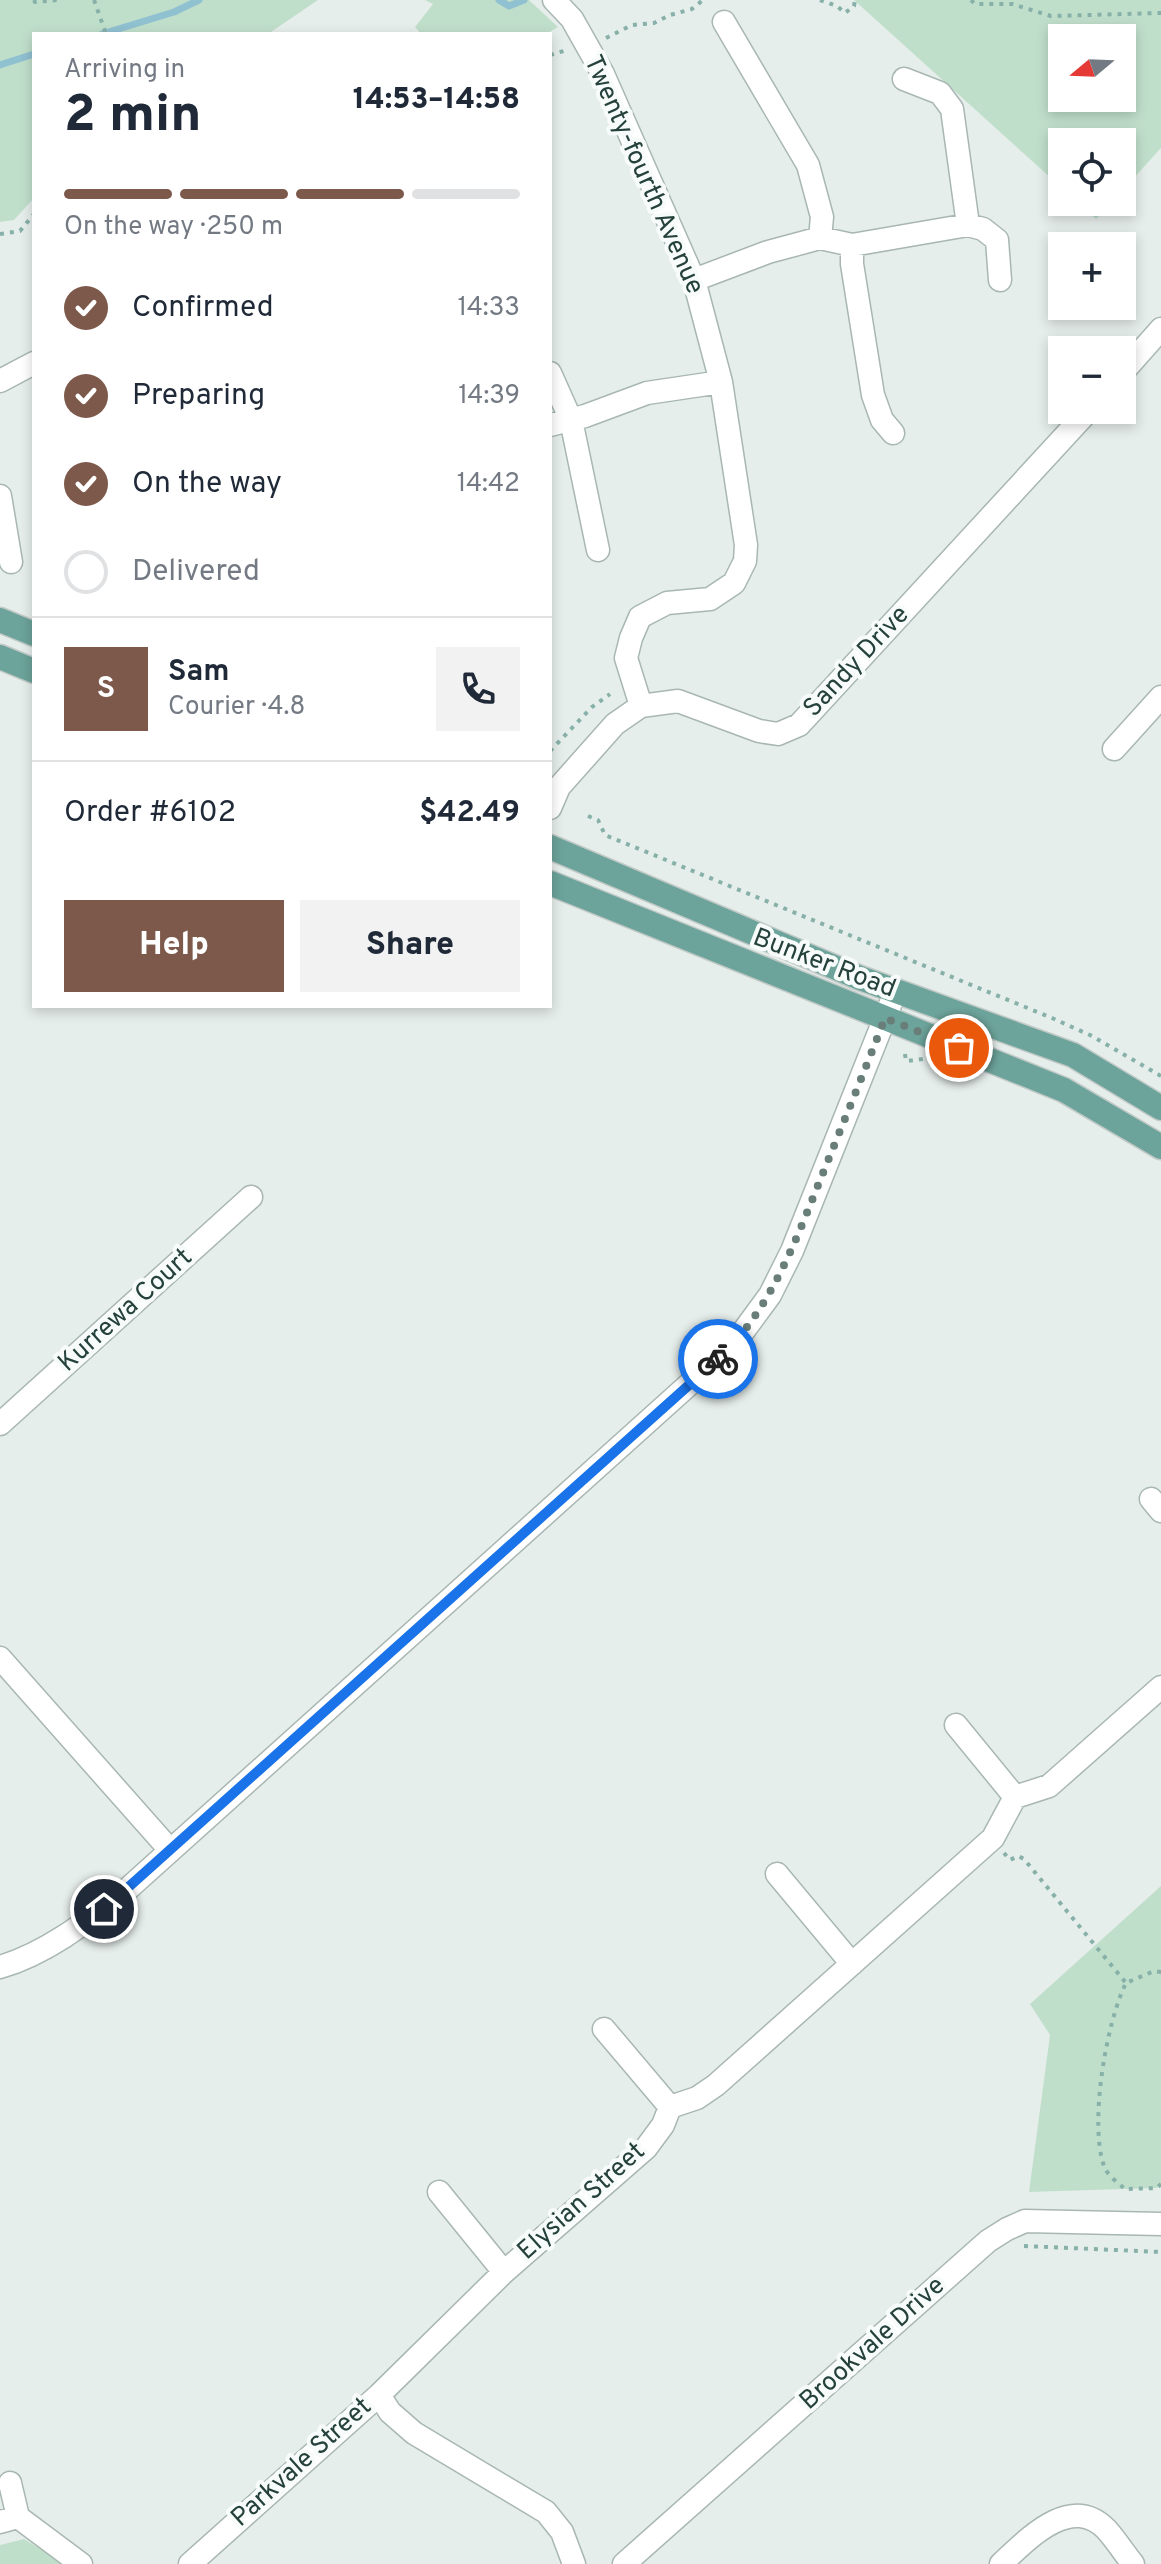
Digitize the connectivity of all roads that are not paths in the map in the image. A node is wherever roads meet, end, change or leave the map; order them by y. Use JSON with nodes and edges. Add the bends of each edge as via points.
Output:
{"nodes":[{"id":1,"x":555,"y":1,"type":"edge"},
{"id":2,"x":724,"y":22,"type":"dead end"},
{"id":3,"x":904,"y":79,"type":"dead end"},
{"id":4,"x":968,"y":225,"type":"junction"},
{"id":5,"x":820,"y":238,"type":"junction"},
{"id":6,"x":852,"y":245,"type":"junction"},
{"id":7,"x":694,"y":280,"type":"junction"},
{"id":8,"x":1000,"y":280,"type":"dead end"},
{"id":9,"x":1161,"y":329,"type":"edge"},
{"id":10,"x":1136,"y":357,"type":"edge"},
{"id":11,"x":32,"y":364,"type":"edge"},
{"id":12,"x":0,"y":381,"type":"edge"},
{"id":13,"x":721,"y":382,"type":"junction"},
{"id":14,"x":552,"y":383,"type":"edge"},
{"id":15,"x":560,"y":423,"type":"edge"},
{"id":16,"x":1076,"y":424,"type":"edge"},
{"id":17,"x":893,"y":433,"type":"dead end"},
{"id":18,"x":0,"y":496,"type":"edge"},
{"id":19,"x":598,"y":550,"type":"dead end"},
{"id":20,"x":11,"y":562,"type":"dead end"},
{"id":21,"x":0,"y":620,"type":"edge"},
{"id":22,"x":32,"y":633,"type":"edge"},
{"id":23,"x":0,"y":657,"type":"edge"},
{"id":24,"x":32,"y":670,"type":"edge"},
{"id":25,"x":1161,"y":697,"type":"edge"},
{"id":26,"x":641,"y":706,"type":"junction"},
{"id":27,"x":1114,"y":749,"type":"dead end"},
{"id":28,"x":552,"y":803,"type":"edge"},
{"id":29,"x":552,"y":848,"type":"edge"},
{"id":30,"x":552,"y":884,"type":"edge"},
{"id":31,"x":896,"y":990,"type":"junction"},
{"id":32,"x":885,"y":1018,"type":"junction"},
{"id":33,"x":1161,"y":1108,"type":"edge"},
{"id":34,"x":1161,"y":1147,"type":"edge"},
{"id":35,"x":251,"y":1197,"type":"dead end"},
{"id":36,"x":0,"y":1424,"type":"edge"},
{"id":37,"x":0,"y":1658,"type":"edge"},
{"id":38,"x":1161,"y":1687,"type":"edge"},
{"id":39,"x":956,"y":1725,"type":"dead end"},
{"id":40,"x":1015,"y":1797,"type":"junction"},
{"id":41,"x":170,"y":1850,"type":"junction"},
{"id":42,"x":777,"y":1874,"type":"dead end"},
{"id":43,"x":852,"y":1964,"type":"junction"},
{"id":44,"x":0,"y":1967,"type":"edge"},
{"id":45,"x":604,"y":2029,"type":"dead end"},
{"id":46,"x":670,"y":2107,"type":"junction"},
{"id":47,"x":439,"y":2192,"type":"dead end"},
{"id":48,"x":1161,"y":2224,"type":"edge"},
{"id":49,"x":504,"y":2272,"type":"junction"},
{"id":50,"x":379,"y":2395,"type":"junction"},
{"id":51,"x":10,"y":2483,"type":"dead end"},
{"id":52,"x":9,"y":2520,"type":"edge"},
{"id":53,"x":81,"y":2564,"type":"edge"},
{"id":54,"x":190,"y":2564,"type":"edge"},
{"id":55,"x":574,"y":2564,"type":"edge"},
{"id":56,"x":624,"y":2564,"type":"edge"},
{"id":57,"x":1001,"y":2564,"type":"edge"},
{"id":58,"x":1133,"y":2564,"type":"edge"}],
"edges":[{"from":1,"to":7,"type":"street","name":"Twenty-fourth Avenue","via":[[572,19],[603,74]]},
{"from":2,"to":5,"type":"street","via":[[808,165],[822,217]]},
{"from":3,"to":4,"type":"street","via":[[940,93],[952,109]]},
{"from":4,"to":6,"type":"street"},
{"from":4,"to":8,"type":"street","via":[[997,240]]},
{"from":5,"to":6,"type":"street"},
{"from":5,"to":7,"type":"street"},
{"from":6,"to":17,"type":"street","via":[[873,395]]},
{"from":7,"to":13,"type":"street","name":"Twenty-fourth Avenue"},
{"from":9,"to":10,"type":"street"},
{"from":11,"to":12,"type":"street"},
{"from":13,"to":15,"type":"street","via":[[647,393]]},
{"from":13,"to":26,"type":"street","name":"Twenty-fourth Avenue","via":[[745,561],[734,583],[710,599],[667,603],[640,617],[626,658]]},
{"from":14,"to":15,"type":"street"},
{"from":15,"to":19,"type":"street"},
{"from":16,"to":26,"type":"street","name":"Sandy Drive","via":[[799,725],[778,734],[678,701]]},
{"from":18,"to":20,"type":"street"},
{"from":21,"to":22,"type":"main road"},
{"from":23,"to":24,"type":"main road"},
{"from":25,"to":27,"type":"street"},
{"from":26,"to":28,"type":"street","via":[[615,724],[559,787]]},
{"from":29,"to":31,"type":"main road","name":"Bunker Road"},
{"from":30,"to":32,"type":"main road","name":"Bunker Road"},
{"from":31,"to":32,"type":"street"},
{"from":31,"to":33,"type":"main road","name":"Bunker Road","via":[[1073,1055]]},
{"from":32,"to":34,"type":"main road","name":"Bunker Road","via":[[1064,1090]]},
{"from":32,"to":41,"type":"street","via":[[792,1251],[770,1295],[734,1344]]},
{"from":35,"to":36,"type":"street","name":"Kurrewa Court"},
{"from":37,"to":41,"type":"street"},
{"from":38,"to":40,"type":"street","via":[[1049,1786]]},
{"from":39,"to":40,"type":"street"},
{"from":40,"to":43,"type":"street","via":[[993,1838]]},
{"from":41,"to":44,"type":"street","via":[[86,1923]]},
{"from":42,"to":43,"type":"street"},
{"from":43,"to":46,"type":"street","via":[[716,2085]]},
{"from":45,"to":46,"type":"street"},
{"from":46,"to":49,"type":"street","name":"Elysian Street","via":[[646,2148]]},
{"from":47,"to":49,"type":"street"},
{"from":48,"to":56,"type":"street","name":"Brookvale Drive","via":[[1025,2221],[988,2241]]},
{"from":49,"to":50,"type":"street","name":"Elysian Street"},
{"from":50,"to":54,"type":"street","name":"Parkvale Street"},
{"from":50,"to":55,"type":"street","via":[[414,2433],[546,2512],[562,2532]]},
{"from":51,"to":52,"type":"street"},
{"from":52,"to":53,"type":"street"},
{"from":57,"to":58,"type":"street","via":[[1036,2532],[1058,2519],[1081,2516],[1104,2527]]}]}
